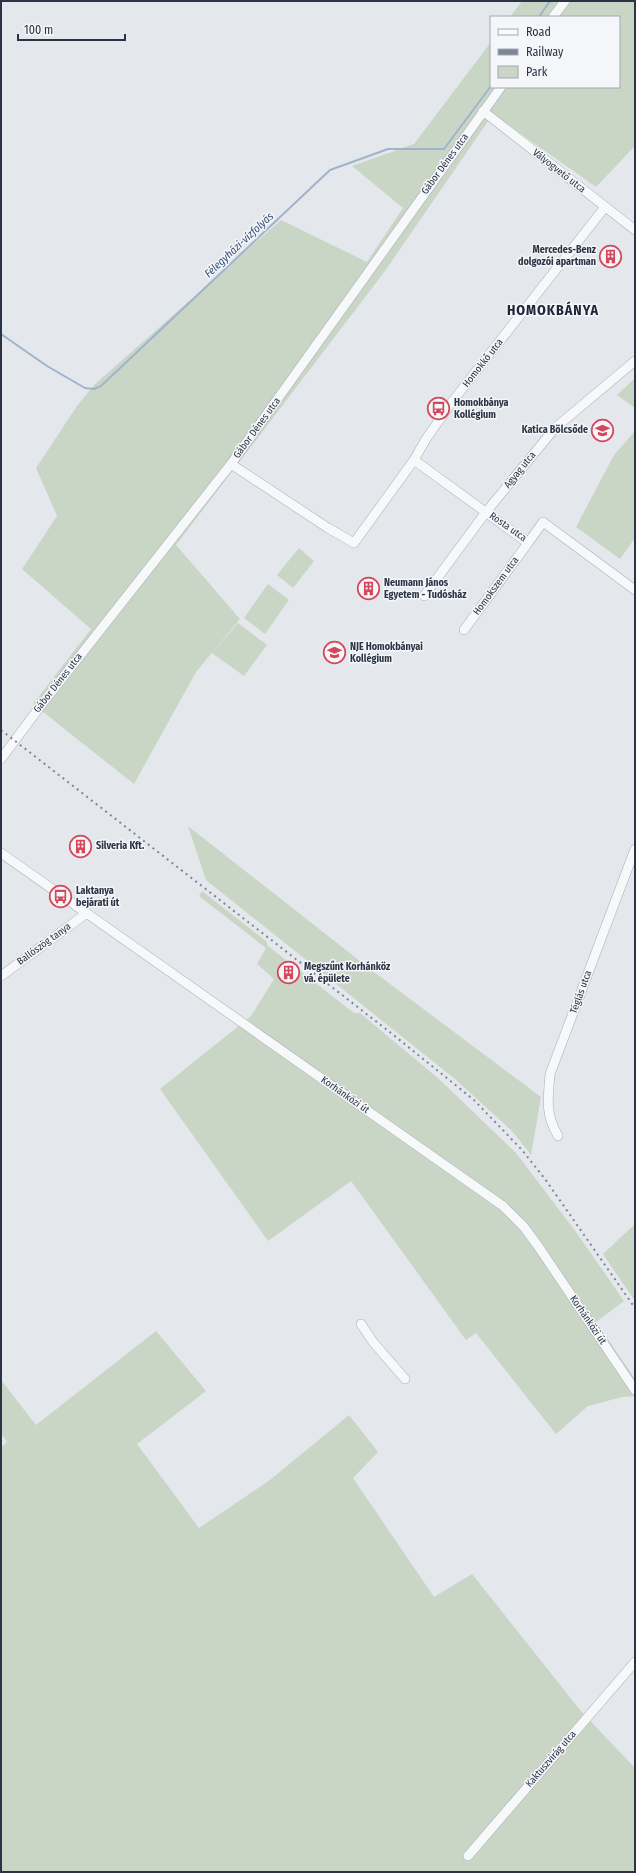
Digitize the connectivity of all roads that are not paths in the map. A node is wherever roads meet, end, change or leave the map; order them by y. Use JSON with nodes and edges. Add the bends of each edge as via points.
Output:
{"nodes":[{"id":1,"x":565,"y":1,"type":"edge"},
{"id":2,"x":554,"y":16,"type":"edge"},
{"id":3,"x":500,"y":88,"type":"edge"},
{"id":4,"x":483,"y":111,"type":"junction"},
{"id":5,"x":605,"y":207,"type":"junction"},
{"id":6,"x":635,"y":230,"type":"edge"},
{"id":7,"x":635,"y":361,"type":"edge"},
{"id":8,"x":414,"y":460,"type":"junction"},
{"id":9,"x":231,"y":464,"type":"junction"},
{"id":10,"x":486,"y":512,"type":"junction"},
{"id":11,"x":528,"y":543,"type":"junction"},
{"id":12,"x":635,"y":590,"type":"edge"},
{"id":13,"x":424,"y":596,"type":"dead end"},
{"id":14,"x":464,"y":630,"type":"dead end"},
{"id":15,"x":1,"y":759,"type":"edge"},
{"id":16,"x":635,"y":849,"type":"edge"},
{"id":17,"x":1,"y":853,"type":"edge"},
{"id":18,"x":87,"y":913,"type":"junction"},
{"id":19,"x":1,"y":976,"type":"edge"},
{"id":20,"x":558,"y":1136,"type":"dead end"},
{"id":21,"x":361,"y":1324,"type":"dead end"},
{"id":22,"x":405,"y":1379,"type":"dead end"},
{"id":23,"x":635,"y":1390,"type":"edge"},
{"id":24,"x":635,"y":1662,"type":"edge"},
{"id":25,"x":468,"y":1856,"type":"dead end"}],
"edges":[{"from":1,"to":2,"type":"street"},
{"from":3,"to":4,"type":"street","name":"Gábor Dénes utca"},
{"from":4,"to":5,"type":"street","name":"Vályogvető utca"},
{"from":4,"to":9,"type":"street","name":"Gábor Dénes utca"},
{"from":5,"to":6,"type":"street","name":"Vályogvető utca"},
{"from":5,"to":8,"type":"street","name":"Homokkő utca","via":[[452,402]]},
{"from":7,"to":10,"type":"street","name":"Agyag utca","via":[[554,428]]},
{"from":8,"to":9,"type":"street","name":"Homokkő utca","via":[[354,543]]},
{"from":8,"to":10,"type":"street","name":"Rosta utca"},
{"from":9,"to":15,"type":"street","name":"Gábor Dénes utca"},
{"from":10,"to":11,"type":"street","name":"Rosta utca"},
{"from":10,"to":13,"type":"street","name":"Agyag utca"},
{"from":11,"to":12,"type":"street","name":"Rosta utca","via":[[543,522]]},
{"from":11,"to":14,"type":"street","name":"Homokszem utca"},
{"from":16,"to":20,"type":"street","name":"Téglás utca","via":[[550,1074],[547,1105],[551,1124]]},
{"from":17,"to":18,"type":"street","name":"Korhánközi út"},
{"from":18,"to":19,"type":"street","name":"Ballószög tanya"},
{"from":18,"to":23,"type":"street","name":"Korhánközi út","via":[[503,1206],[538,1246]]},
{"from":21,"to":22,"type":"street"},
{"from":24,"to":25,"type":"street","name":"Kaktuszvirág utca"}]}
